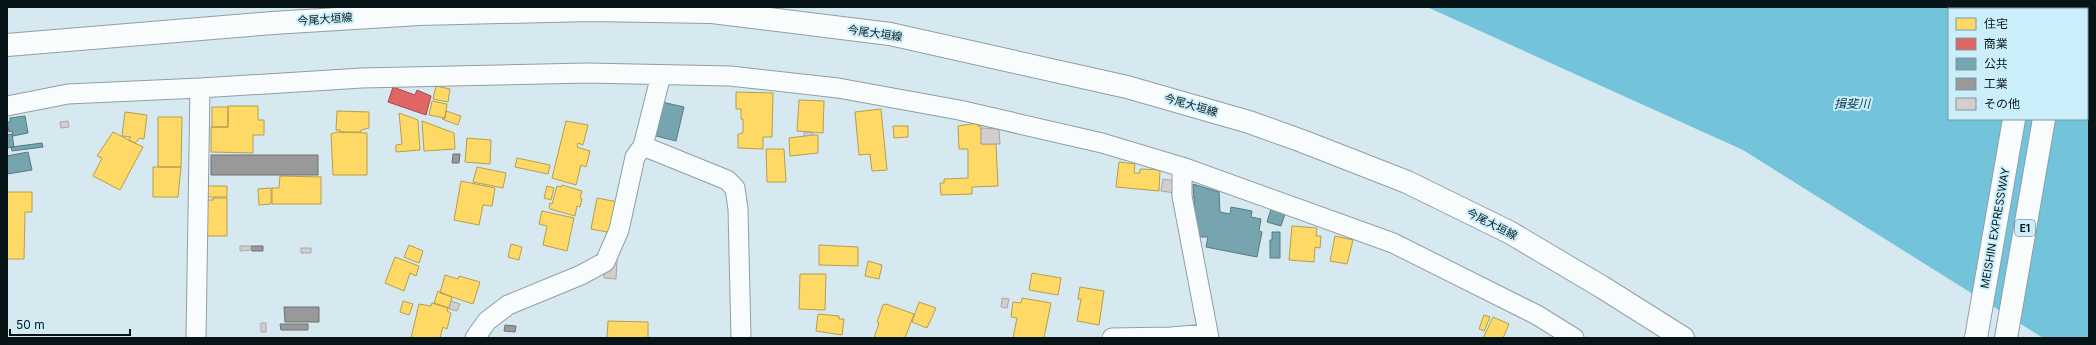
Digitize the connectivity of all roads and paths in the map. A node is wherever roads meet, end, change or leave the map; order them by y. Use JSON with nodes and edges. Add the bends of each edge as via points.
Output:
{"nodes":[{"id":1,"x":7,"y":45,"type":"edge"},
{"id":2,"x":661,"y":75,"type":"junction"},
{"id":3,"x":200,"y":88,"type":"junction"},
{"id":4,"x":7,"y":106,"type":"edge"},
{"id":5,"x":2014,"y":120,"type":"edge"},
{"id":6,"x":2044,"y":120,"type":"edge"},
{"id":7,"x":643,"y":146,"type":"junction"},
{"id":8,"x":1182,"y":166,"type":"junction"},
{"id":9,"x":1208,"y":336,"type":"edge"},
{"id":10,"x":196,"y":338,"type":"edge"},
{"id":11,"x":475,"y":338,"type":"edge"},
{"id":12,"x":740,"y":338,"type":"edge"},
{"id":13,"x":1112,"y":338,"type":"edge"},
{"id":14,"x":1574,"y":338,"type":"edge"},
{"id":15,"x":1683,"y":338,"type":"edge"},
{"id":16,"x":1976,"y":338,"type":"edge"},
{"id":17,"x":2006,"y":338,"type":"edge"}],
"edges":[{"from":1,"to":15,"type":"main road","name":"今尾大垣線","via":[[419,14],[590,10],[712,12],[890,34],[1127,86],[1249,122],[1302,141],[1407,182],[1509,232]]},
{"from":2,"to":3,"type":"street","via":[[587,73],[362,78]]},
{"from":2,"to":7,"type":"street"},
{"from":2,"to":8,"type":"street","via":[[730,76],[838,88],[959,110],[1102,143]]},
{"from":3,"to":4,"type":"street","via":[[68,94]]},
{"from":3,"to":10,"type":"street"},
{"from":5,"to":16,"type":"main road","name":"MEISHIN EXPRESSWAY"},
{"from":6,"to":17,"type":"main road","number":"E1"},
{"from":7,"to":11,"type":"street","via":[[635,157],[619,230],[605,262],[581,276],[508,305],[487,321]]},
{"from":7,"to":12,"type":"street","via":[[727,180],[736,188]]},
{"from":8,"to":9,"type":"street","via":[[1182,196]]},
{"from":8,"to":14,"type":"street","via":[[1393,243],[1537,315]]},
{"from":9,"to":13,"type":"street"}]}
